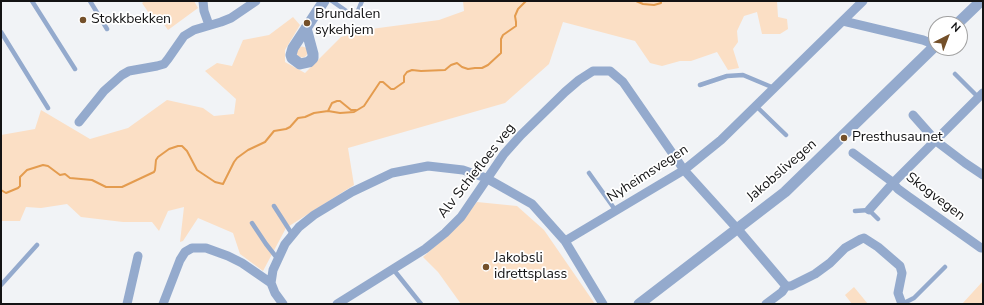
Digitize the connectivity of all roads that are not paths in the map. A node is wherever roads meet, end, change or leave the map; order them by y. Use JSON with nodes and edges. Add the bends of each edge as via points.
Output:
{"nodes":[{"id":1,"x":32,"y":1,"type":"edge"},
{"id":2,"x":90,"y":1,"type":"edge"},
{"id":3,"x":203,"y":1,"type":"edge"},
{"id":4,"x":256,"y":1,"type":"edge"},
{"id":5,"x":324,"y":1,"type":"edge"},
{"id":6,"x":332,"y":1,"type":"edge"},
{"id":7,"x":362,"y":1,"type":"edge"},
{"id":8,"x":980,"y":1,"type":"edge"},
{"id":9,"x":860,"y":2,"type":"edge"},
{"id":10,"x":983,"y":4,"type":"edge"},
{"id":11,"x":965,"y":16,"type":"edge"},
{"id":12,"x":843,"y":21,"type":"junction"},
{"id":13,"x":209,"y":24,"type":"junction"},
{"id":14,"x":306,"y":28,"type":"dead end"},
{"id":15,"x":107,"y":29,"type":"dead end"},
{"id":16,"x":1,"y":32,"type":"edge"},
{"id":17,"x":928,"y":42,"type":"edge"},
{"id":18,"x":928,"y":53,"type":"edge"},
{"id":19,"x":75,"y":69,"type":"dead end"},
{"id":20,"x":955,"y":74,"type":"dead end"},
{"id":21,"x":700,"y":85,"type":"dead end"},
{"id":22,"x":774,"y":88,"type":"junction"},
{"id":23,"x":980,"y":99,"type":"edge"},
{"id":24,"x":755,"y":105,"type":"junction"},
{"id":25,"x":48,"y":108,"type":"dead end"},
{"id":26,"x":912,"y":115,"type":"dead end"},
{"id":27,"x":79,"y":122,"type":"dead end"},
{"id":28,"x":786,"y":135,"type":"dead end"},
{"id":29,"x":936,"y":141,"type":"junction"},
{"id":30,"x":853,"y":153,"type":"dead end"},
{"id":31,"x":684,"y":170,"type":"junction"},
{"id":32,"x":589,"y":173,"type":"dead end"},
{"id":33,"x":983,"y":175,"type":"edge"},
{"id":34,"x":486,"y":178,"type":"junction"},
{"id":35,"x":893,"y":183,"type":"junction"},
{"id":36,"x":274,"y":206,"type":"dead end"},
{"id":37,"x":869,"y":210,"type":"junction"},
{"id":38,"x":616,"y":211,"type":"junction"},
{"id":39,"x":855,"y":211,"type":"dead end"},
{"id":40,"x":878,"y":219,"type":"dead end"},
{"id":41,"x":252,"y":223,"type":"dead end"},
{"id":42,"x":737,"y":228,"type":"junction"},
{"id":43,"x":292,"y":234,"type":"junction"},
{"id":44,"x":566,"y":241,"type":"junction"},
{"id":45,"x":37,"y":245,"type":"dead end"},
{"id":46,"x":981,"y":248,"type":"dead end"},
{"id":47,"x":138,"y":256,"type":"dead end"},
{"id":48,"x":277,"y":258,"type":"junction"},
{"id":49,"x":945,"y":267,"type":"dead end"},
{"id":50,"x":393,"y":269,"type":"junction"},
{"id":51,"x":271,"y":283,"type":"junction"},
{"id":52,"x":1,"y":285,"type":"edge"},
{"id":53,"x":786,"y":286,"type":"junction"},
{"id":54,"x":127,"y":304,"type":"edge"},
{"id":55,"x":163,"y":304,"type":"edge"},
{"id":56,"x":284,"y":304,"type":"edge"},
{"id":57,"x":337,"y":304,"type":"edge"},
{"id":58,"x":421,"y":304,"type":"edge"},
{"id":59,"x":603,"y":304,"type":"edge"},
{"id":60,"x":638,"y":304,"type":"edge"},
{"id":61,"x":766,"y":304,"type":"edge"},
{"id":62,"x":902,"y":304,"type":"edge"}],
"edges":[{"from":1,"to":19,"type":"lane"},
{"from":2,"to":15,"type":"lane"},
{"from":3,"to":13,"type":"street"},
{"from":4,"to":13,"type":"street","via":[[231,18]]},
{"from":5,"to":14,"type":"street"},
{"from":6,"to":7,"type":"lane","via":[[339,10],[352,15],[357,13]]},
{"from":8,"to":10,"type":"street"},
{"from":8,"to":11,"type":"street"},
{"from":9,"to":12,"type":"street","name":"Nyheimsvegen"},
{"from":12,"to":17,"type":"street","name":"Jakobslivegen"},
{"from":12,"to":22,"type":"street","name":"Nyheimsvegen"},
{"from":13,"to":27,"type":"street","via":[[184,36],[164,64],[129,71],[122,75],[104,91]]},
{"from":16,"to":25,"type":"lane"},
{"from":18,"to":42,"type":"street","name":"Jakobslivegen","via":[[795,183]]},
{"from":20,"to":23,"type":"lane","name":"Skogvegen"},
{"from":21,"to":22,"type":"lane","via":[[727,76],[743,75]]},
{"from":22,"to":24,"type":"street","name":"Nyheimsvegen"},
{"from":23,"to":29,"type":"street","name":"Skogvegen"},
{"from":24,"to":28,"type":"lane"},
{"from":24,"to":31,"type":"street","name":"Nyheimsvegen","via":[[721,140]]},
{"from":26,"to":29,"type":"street"},
{"from":29,"to":33,"type":"street"},
{"from":29,"to":35,"type":"street","name":"Skogvegen"},
{"from":30,"to":35,"type":"street","name":"Skogvegen"},
{"from":31,"to":34,"type":"street","name":"Alv Schiefloes veg","via":[[623,82],[610,71],[593,71],[578,80],[521,135]]},
{"from":31,"to":38,"type":"street","name":"Nyheimsvegen"},
{"from":31,"to":42,"type":"street","name":"Alv Schiefloes veg"},
{"from":32,"to":38,"type":"lane"},
{"from":34,"to":43,"type":"street","via":[[463,170],[428,166],[392,173],[352,192],[314,215]]},
{"from":34,"to":44,"type":"street","via":[[532,204]]},
{"from":34,"to":50,"type":"street","name":"Alv Schiefloes veg","via":[[461,217],[445,234]]},
{"from":35,"to":37,"type":"street","name":"Skogvegen"},
{"from":35,"to":46,"type":"street","name":"Skogvegen"},
{"from":36,"to":43,"type":"lane"},
{"from":37,"to":39,"type":"lane"},
{"from":37,"to":40,"type":"lane"},
{"from":38,"to":44,"type":"street","name":"Nyheimsvegen"},
{"from":41,"to":48,"type":"lane"},
{"from":42,"to":53,"type":"street","name":"Alv Schiefloes veg"},
{"from":42,"to":60,"type":"street","name":"Jakobslivegen"},
{"from":43,"to":48,"type":"street"},
{"from":44,"to":59,"type":"street"},
{"from":45,"to":52,"type":"lane"},
{"from":47,"to":54,"type":"street"},
{"from":48,"to":51,"type":"street"},
{"from":49,"to":62,"type":"lane","via":[[914,298]]},
{"from":50,"to":57,"type":"street","name":"Alv Schiefloes veg"},
{"from":50,"to":58,"type":"lane"},
{"from":51,"to":55,"type":"street","via":[[228,256],[206,248],[192,248],[185,252],[180,260]]},
{"from":51,"to":56,"type":"street"},
{"from":53,"to":61,"type":"street"},
{"from":53,"to":62,"type":"street","via":[[815,274],[845,248],[864,238],[900,266],[902,273],[898,293]]}]}
